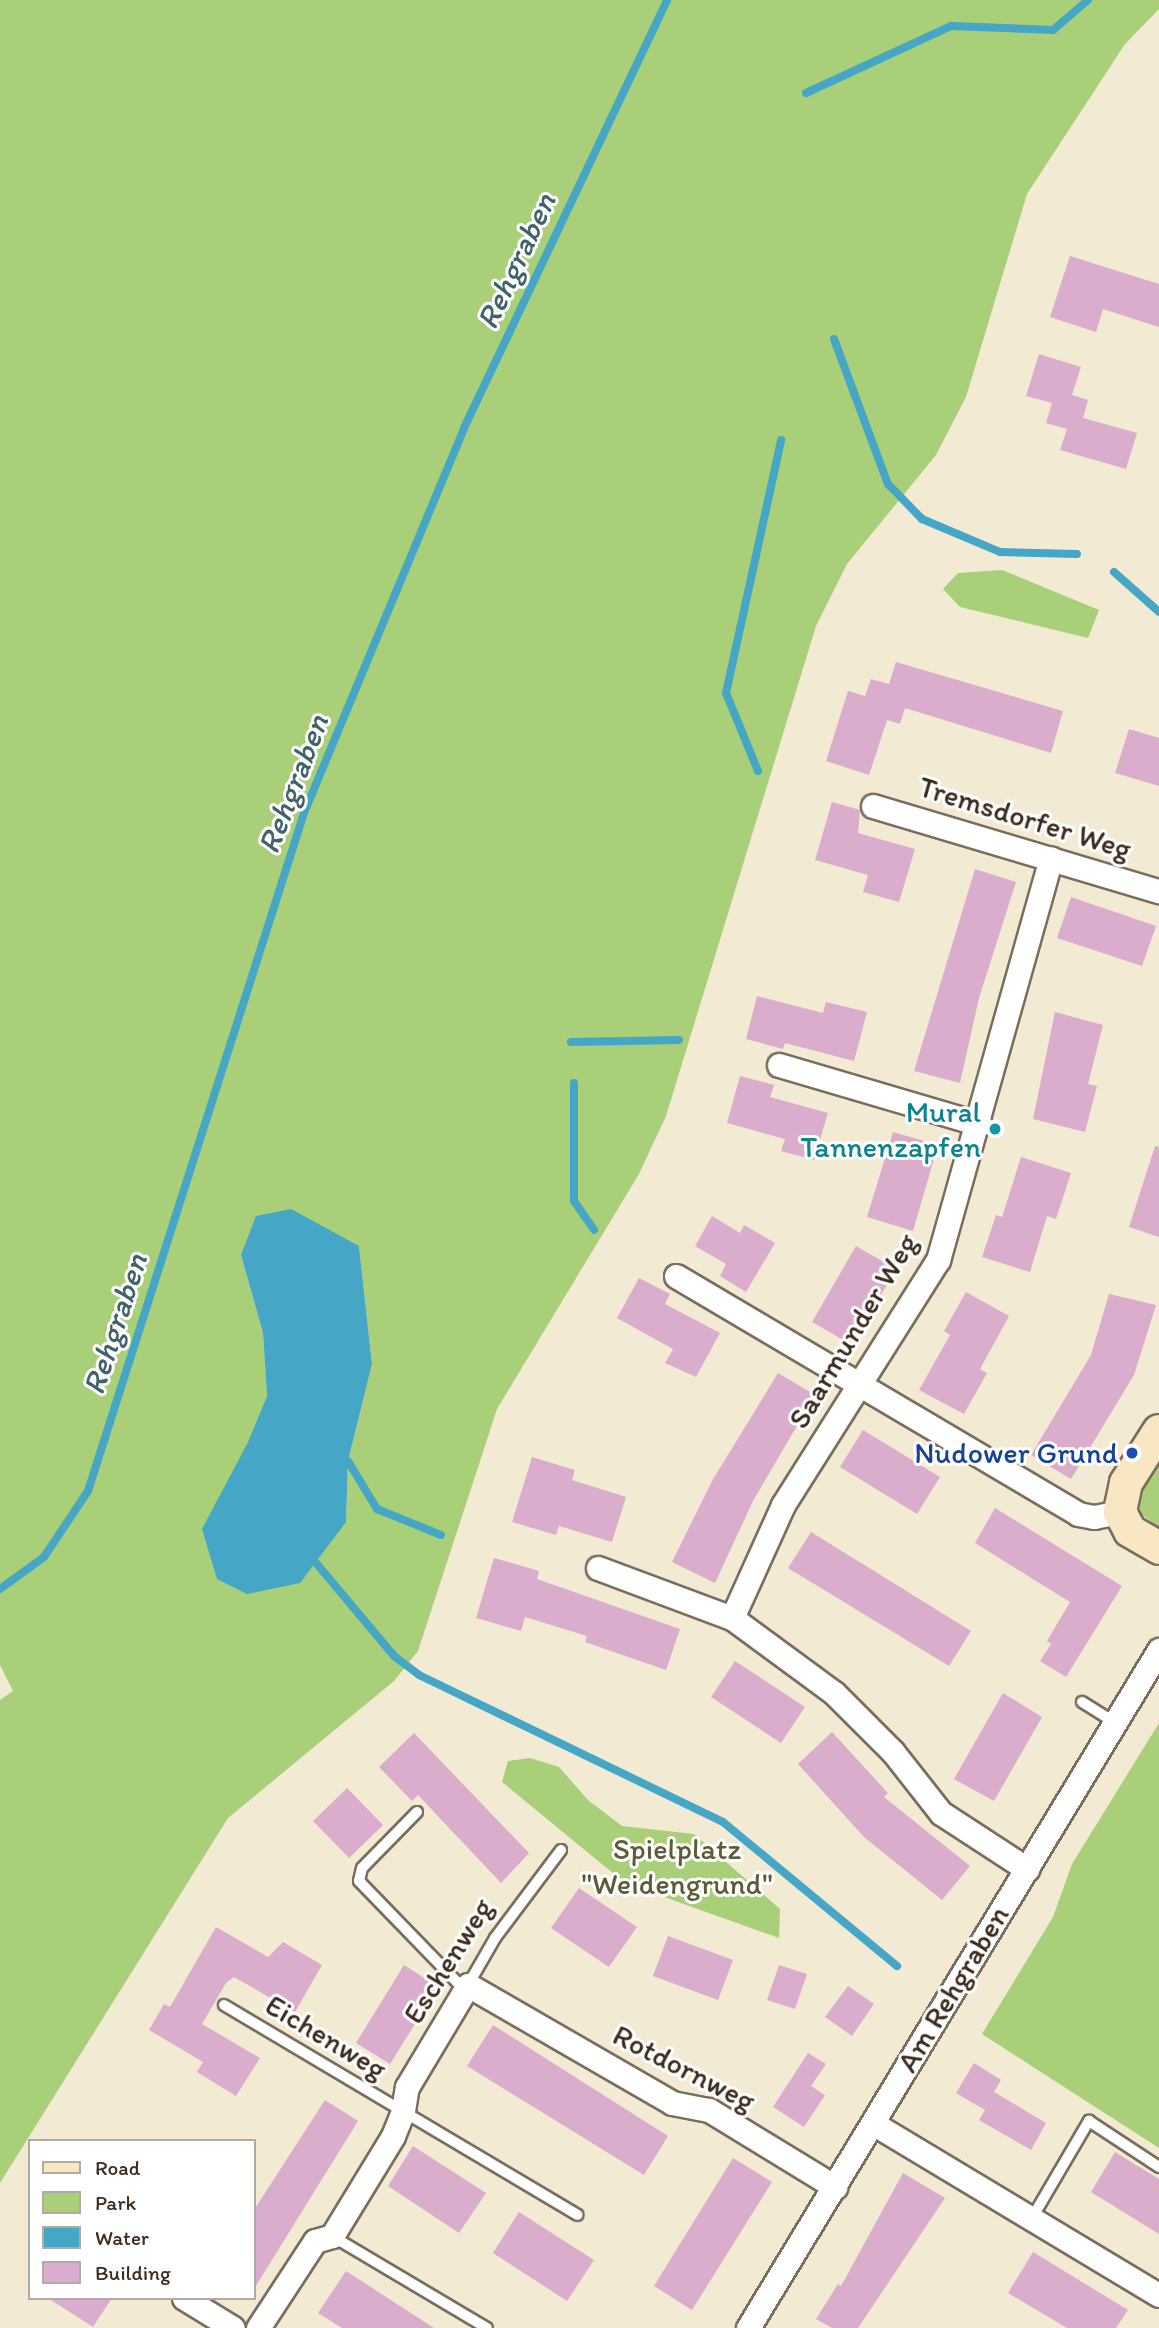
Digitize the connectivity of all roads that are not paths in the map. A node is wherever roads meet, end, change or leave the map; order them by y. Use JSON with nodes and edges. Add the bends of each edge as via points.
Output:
{"nodes":[{"id":1,"x":873,"y":806,"type":"dead end"},
{"id":2,"x":1051,"y":859,"type":"junction"},
{"id":3,"x":1159,"y":891,"type":"edge"},
{"id":4,"x":779,"y":1065,"type":"dead end"},
{"id":5,"x":979,"y":1124,"type":"junction"},
{"id":6,"x":676,"y":1276,"type":"dead end"},
{"id":7,"x":858,"y":1387,"type":"junction"},
{"id":8,"x":1159,"y":1431,"type":"edge"},
{"id":9,"x":1119,"y":1512,"type":"junction"},
{"id":10,"x":1159,"y":1548,"type":"edge"},
{"id":11,"x":598,"y":1568,"type":"dead end"},
{"id":12,"x":732,"y":1618,"type":"junction"},
{"id":13,"x":1159,"y":1650,"type":"edge"},
{"id":14,"x":1082,"y":1702,"type":"dead end"},
{"id":15,"x":1115,"y":1723,"type":"junction"},
{"id":16,"x":417,"y":1812,"type":"dead end"},
{"id":17,"x":561,"y":1850,"type":"dead end"},
{"id":18,"x":1027,"y":1869,"type":"junction"},
{"id":19,"x":468,"y":1985,"type":"junction"},
{"id":20,"x":224,"y":2005,"type":"dead end"},
{"id":21,"x":403,"y":2112,"type":"junction"},
{"id":22,"x":874,"y":2124,"type":"junction"},
{"id":23,"x":1159,"y":2166,"type":"edge"},
{"id":24,"x":835,"y":2187,"type":"junction"},
{"id":25,"x":577,"y":2215,"type":"dead end"},
{"id":26,"x":1031,"y":2218,"type":"junction"},
{"id":27,"x":332,"y":2236,"type":"junction"},
{"id":28,"x":1159,"y":2295,"type":"edge"},
{"id":29,"x":187,"y":2300,"type":"edge"},
{"id":30,"x":233,"y":2328,"type":"edge"},
{"id":31,"x":258,"y":2328,"type":"edge"},
{"id":32,"x":487,"y":2328,"type":"edge"},
{"id":33,"x":748,"y":2328,"type":"edge"}],
"edges":[{"from":1,"to":2,"type":"street","name":"Tremsdorfer Weg"},
{"from":2,"to":3,"type":"street","name":"Tremsdorfer Weg"},
{"from":2,"to":5,"type":"street","name":"Saarmunder Weg"},
{"from":4,"to":5,"type":"street"},
{"from":5,"to":7,"type":"street","name":"Saarmunder Weg","via":[[938,1259]]},
{"from":6,"to":7,"type":"street"},
{"from":7,"to":9,"type":"street","via":[[1078,1514],[1094,1517]]},
{"from":7,"to":12,"type":"street","name":"Saarmunder Weg","via":[[783,1505]]},
{"from":8,"to":9,"type":"street","via":[[1126,1483]]},
{"from":9,"to":10,"type":"street","via":[[1130,1531]]},
{"from":11,"to":12,"type":"street"},
{"from":12,"to":18,"type":"street","via":[[834,1693],[894,1752],[940,1813]]},
{"from":13,"to":15,"type":"street","name":"Am Rehgraben"},
{"from":14,"to":15,"type":"lane"},
{"from":15,"to":18,"type":"street","name":"Am Rehgraben"},
{"from":16,"to":19,"type":"lane","via":[[362,1868],[359,1881],[457,1982]]},
{"from":17,"to":19,"type":"lane","name":"Eschenweg","via":[[495,1938]]},
{"from":18,"to":22,"type":"street","name":"Am Rehgraben","via":[[945,1998]]},
{"from":19,"to":21,"type":"street","name":"Eschenweg","via":[[407,2087]]},
{"from":19,"to":24,"type":"street","name":"Rotdornweg","via":[[672,2103],[709,2110]]},
{"from":20,"to":21,"type":"lane","name":"Eichenweg"},
{"from":21,"to":25,"type":"lane"},
{"from":21,"to":27,"type":"street","name":"Eschenweg"},
{"from":22,"to":24,"type":"street","name":"Am Rehgraben"},
{"from":22,"to":26,"type":"street"},
{"from":23,"to":26,"type":"lane","via":[[1089,2122]]},
{"from":24,"to":33,"type":"street","name":"Am Rehgraben"},
{"from":26,"to":28,"type":"street"},
{"from":27,"to":31,"type":"street","name":"Eschenweg","via":[[314,2241]]},
{"from":27,"to":32,"type":"lane"},
{"from":29,"to":30,"type":"street"}]}
